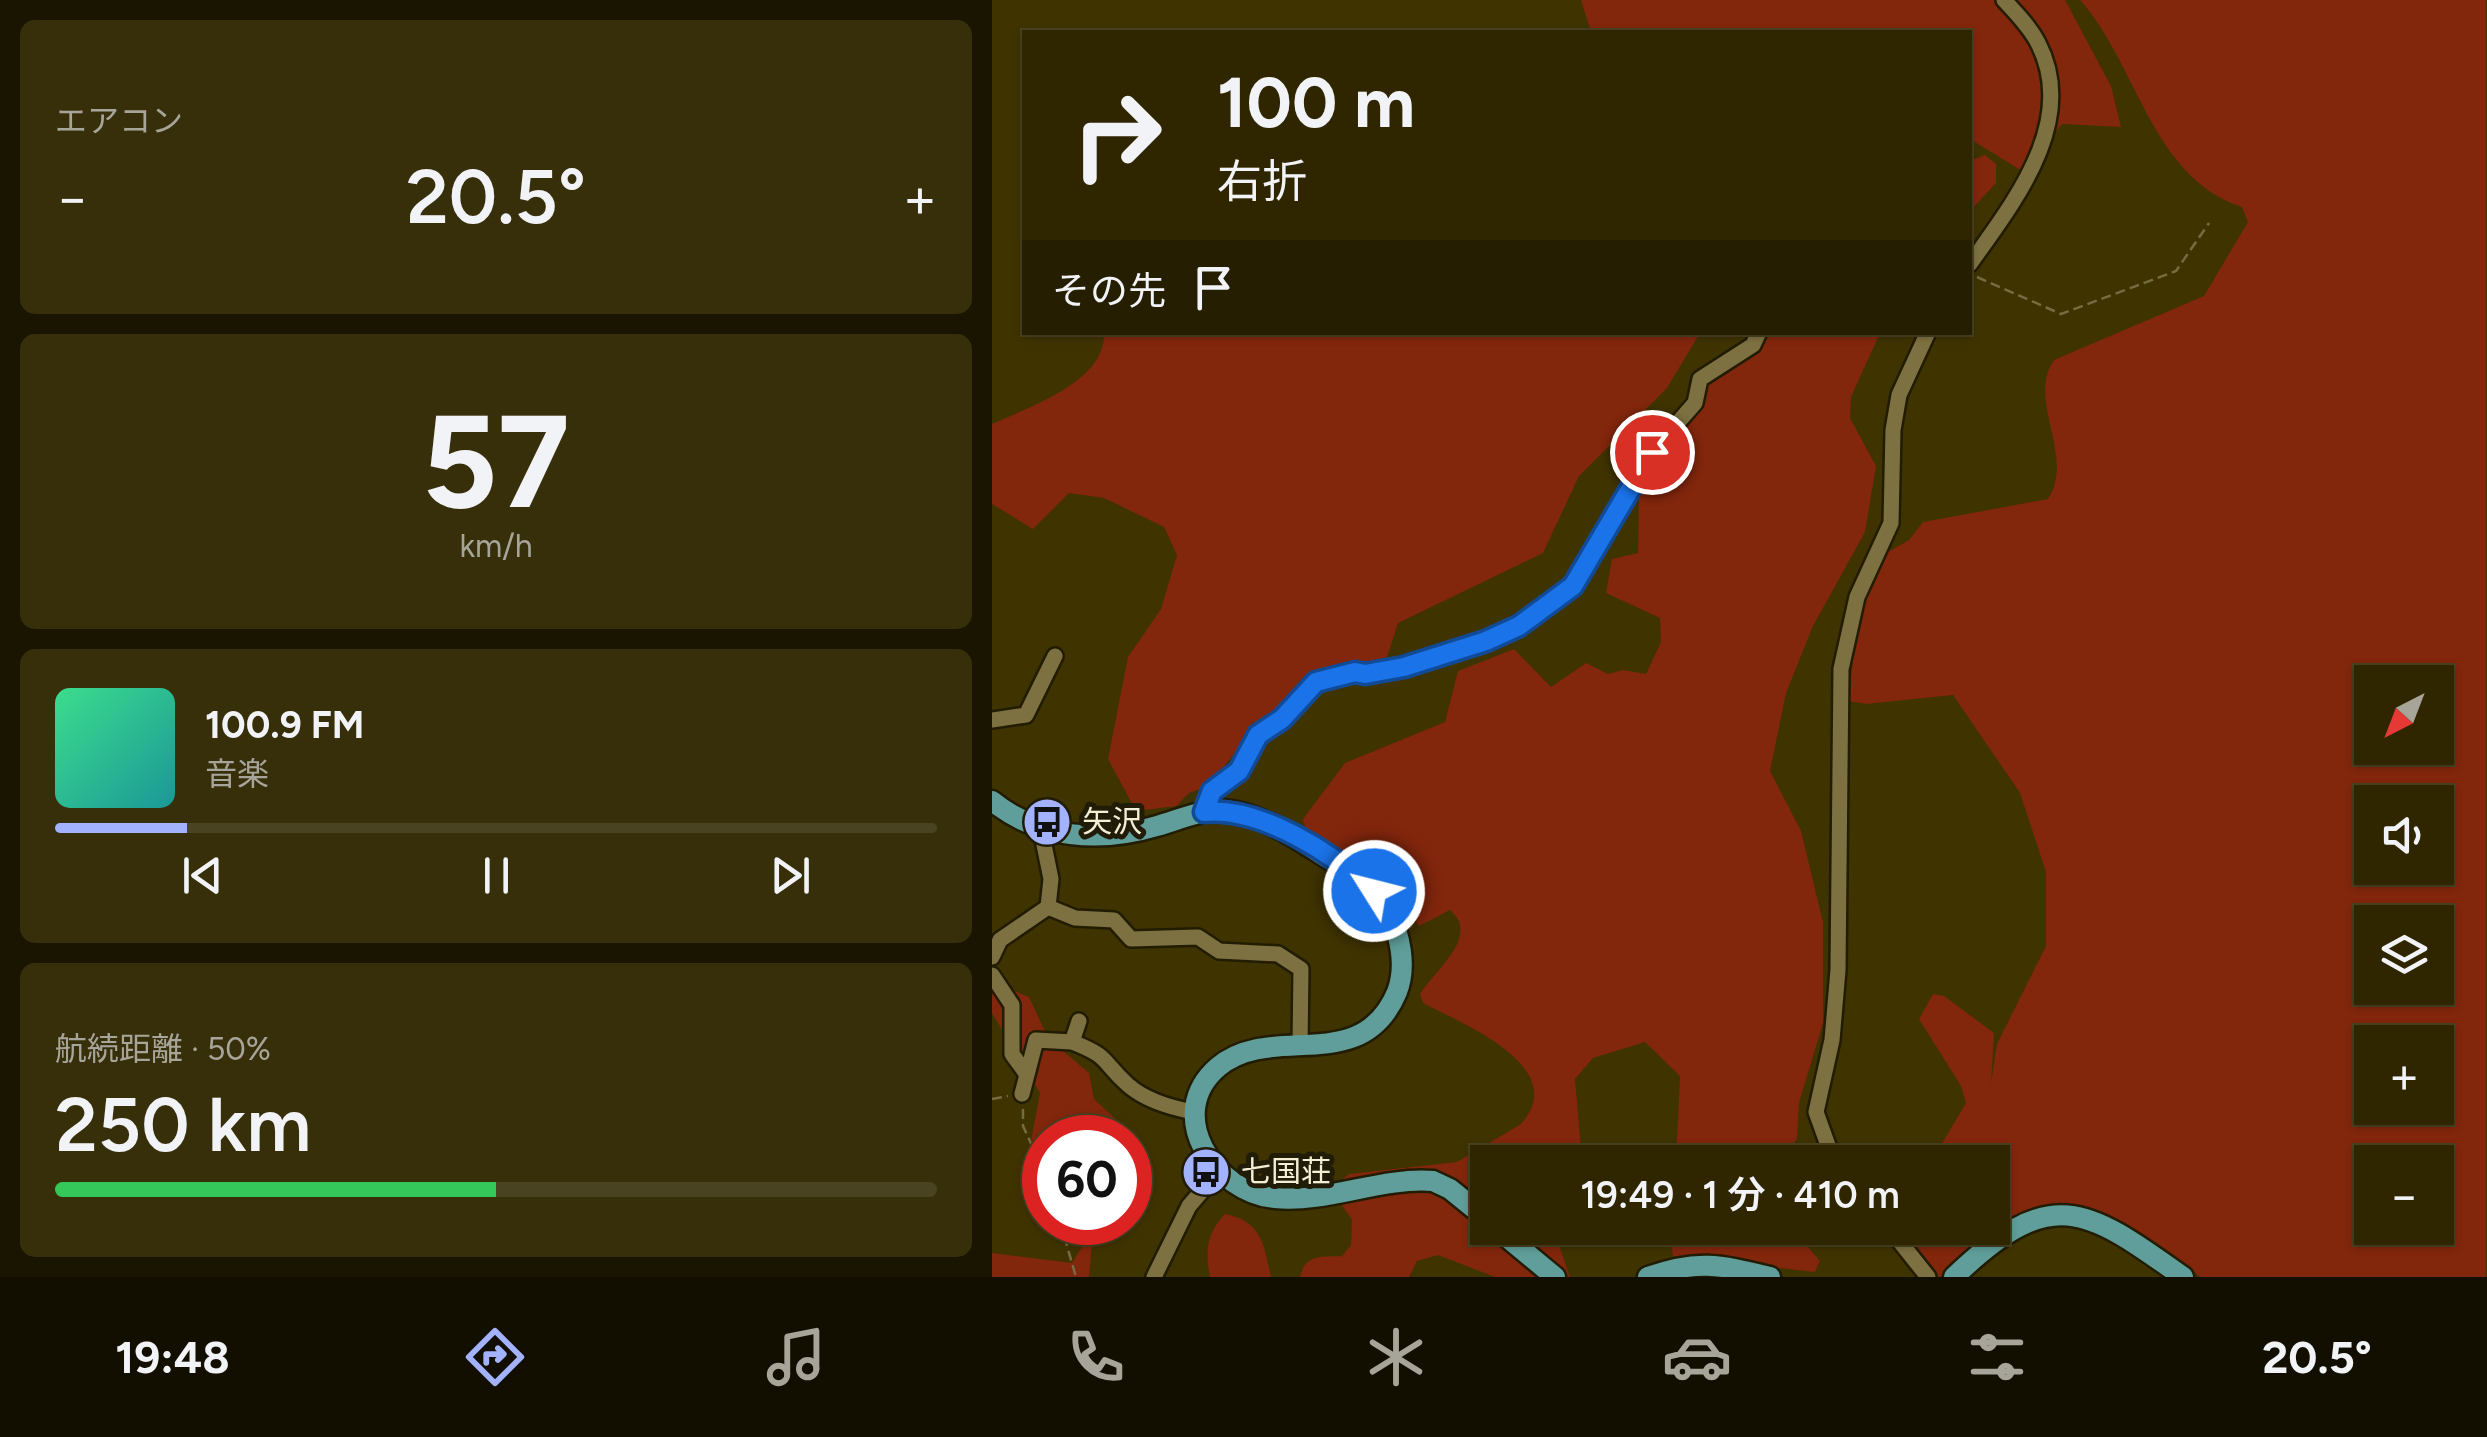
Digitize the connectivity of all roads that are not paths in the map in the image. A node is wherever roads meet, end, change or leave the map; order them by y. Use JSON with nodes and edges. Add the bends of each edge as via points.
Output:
{"nodes":[{"id":1,"x":2004,"y":0,"type":"edge"},
{"id":2,"x":1972,"y":261,"type":"edge"},
{"id":3,"x":1758,"y":335,"type":"edge"},
{"id":4,"x":1927,"y":335,"type":"edge"},
{"id":5,"x":1055,"y":656,"type":"dead end"},
{"id":6,"x":992,"y":720,"type":"edge"},
{"id":7,"x":992,"y":801,"type":"edge"},
{"id":8,"x":1204,"y":812,"type":"junction"},
{"id":9,"x":1041,"y":830,"type":"junction"},
{"id":10,"x":1048,"y":907,"type":"junction"},
{"id":11,"x":992,"y":956,"type":"edge"},
{"id":12,"x":992,"y":974,"type":"edge"},
{"id":13,"x":1079,"y":1021,"type":"dead end"},
{"id":14,"x":1072,"y":1042,"type":"junction"},
{"id":15,"x":1300,"y":1046,"type":"junction"},
{"id":16,"x":1024,"y":1072,"type":"junction"},
{"id":17,"x":1022,"y":1094,"type":"road end"},
{"id":18,"x":1194,"y":1112,"type":"junction"},
{"id":19,"x":1828,"y":1145,"type":"edge"},
{"id":20,"x":1219,"y":1172,"type":"junction"},
{"id":21,"x":1470,"y":1205,"type":"edge"},
{"id":22,"x":1517,"y":1245,"type":"edge"},
{"id":23,"x":1903,"y":1245,"type":"edge"},
{"id":24,"x":1154,"y":1277,"type":"edge"},
{"id":25,"x":1556,"y":1277,"type":"edge"},
{"id":26,"x":1648,"y":1277,"type":"edge"},
{"id":27,"x":1770,"y":1277,"type":"edge"},
{"id":28,"x":1928,"y":1277,"type":"edge"},
{"id":29,"x":1954,"y":1277,"type":"edge"},
{"id":30,"x":2183,"y":1277,"type":"edge"}],
"edges":[{"from":1,"to":2,"type":"street","via":[[2038,41],[2049,80],[2048,109],[2032,176]]},
{"from":3,"to":8,"type":"street","via":[[1753,345],[1700,379],[1695,404],[1652,452],[1573,586],[1486,641],[1404,667],[1316,682],[1258,735],[1239,771],[1212,791]]},
{"from":4,"to":19,"type":"street","via":[[1899,394],[1891,523],[1857,597],[1840,669],[1838,970],[1816,1112]]},
{"from":5,"to":6,"type":"street","via":[[1026,715]]},
{"from":7,"to":9,"type":"main road"},
{"from":8,"to":9,"type":"main road","via":[[1130,834]]},
{"from":8,"to":15,"type":"main road","via":[[1245,815],[1316,850],[1374,891],[1395,925],[1401,966],[1388,1010],[1362,1035]]},
{"from":9,"to":10,"type":"street","via":[[1051,879]]},
{"from":10,"to":11,"type":"street","via":[[1000,940]]},
{"from":10,"to":15,"type":"street","via":[[1075,918],[1114,920],[1131,938],[1198,937],[1219,951],[1293,961],[1303,982]]},
{"from":12,"to":16,"type":"street","via":[[1012,1006],[1012,1054]]},
{"from":13,"to":14,"type":"street"},
{"from":14,"to":16,"type":"street","via":[[1036,1040]]},
{"from":14,"to":18,"type":"street","via":[[1103,1054],[1129,1086]]},
{"from":15,"to":18,"type":"main road","via":[[1229,1060],[1206,1082]]},
{"from":16,"to":17,"type":"street"},
{"from":18,"to":20,"type":"main road","via":[[1195,1130]]},
{"from":20,"to":21,"type":"main road","via":[[1270,1198],[1433,1181]]},
{"from":20,"to":24,"type":"street","via":[[1189,1206]]},
{"from":22,"to":25,"type":"main road"},
{"from":23,"to":28,"type":"street"},
{"from":26,"to":27,"type":"main road","via":[[1701,1263]]},
{"from":29,"to":30,"type":"main road","via":[[1990,1242],[2055,1216],[2111,1225]]}]}
